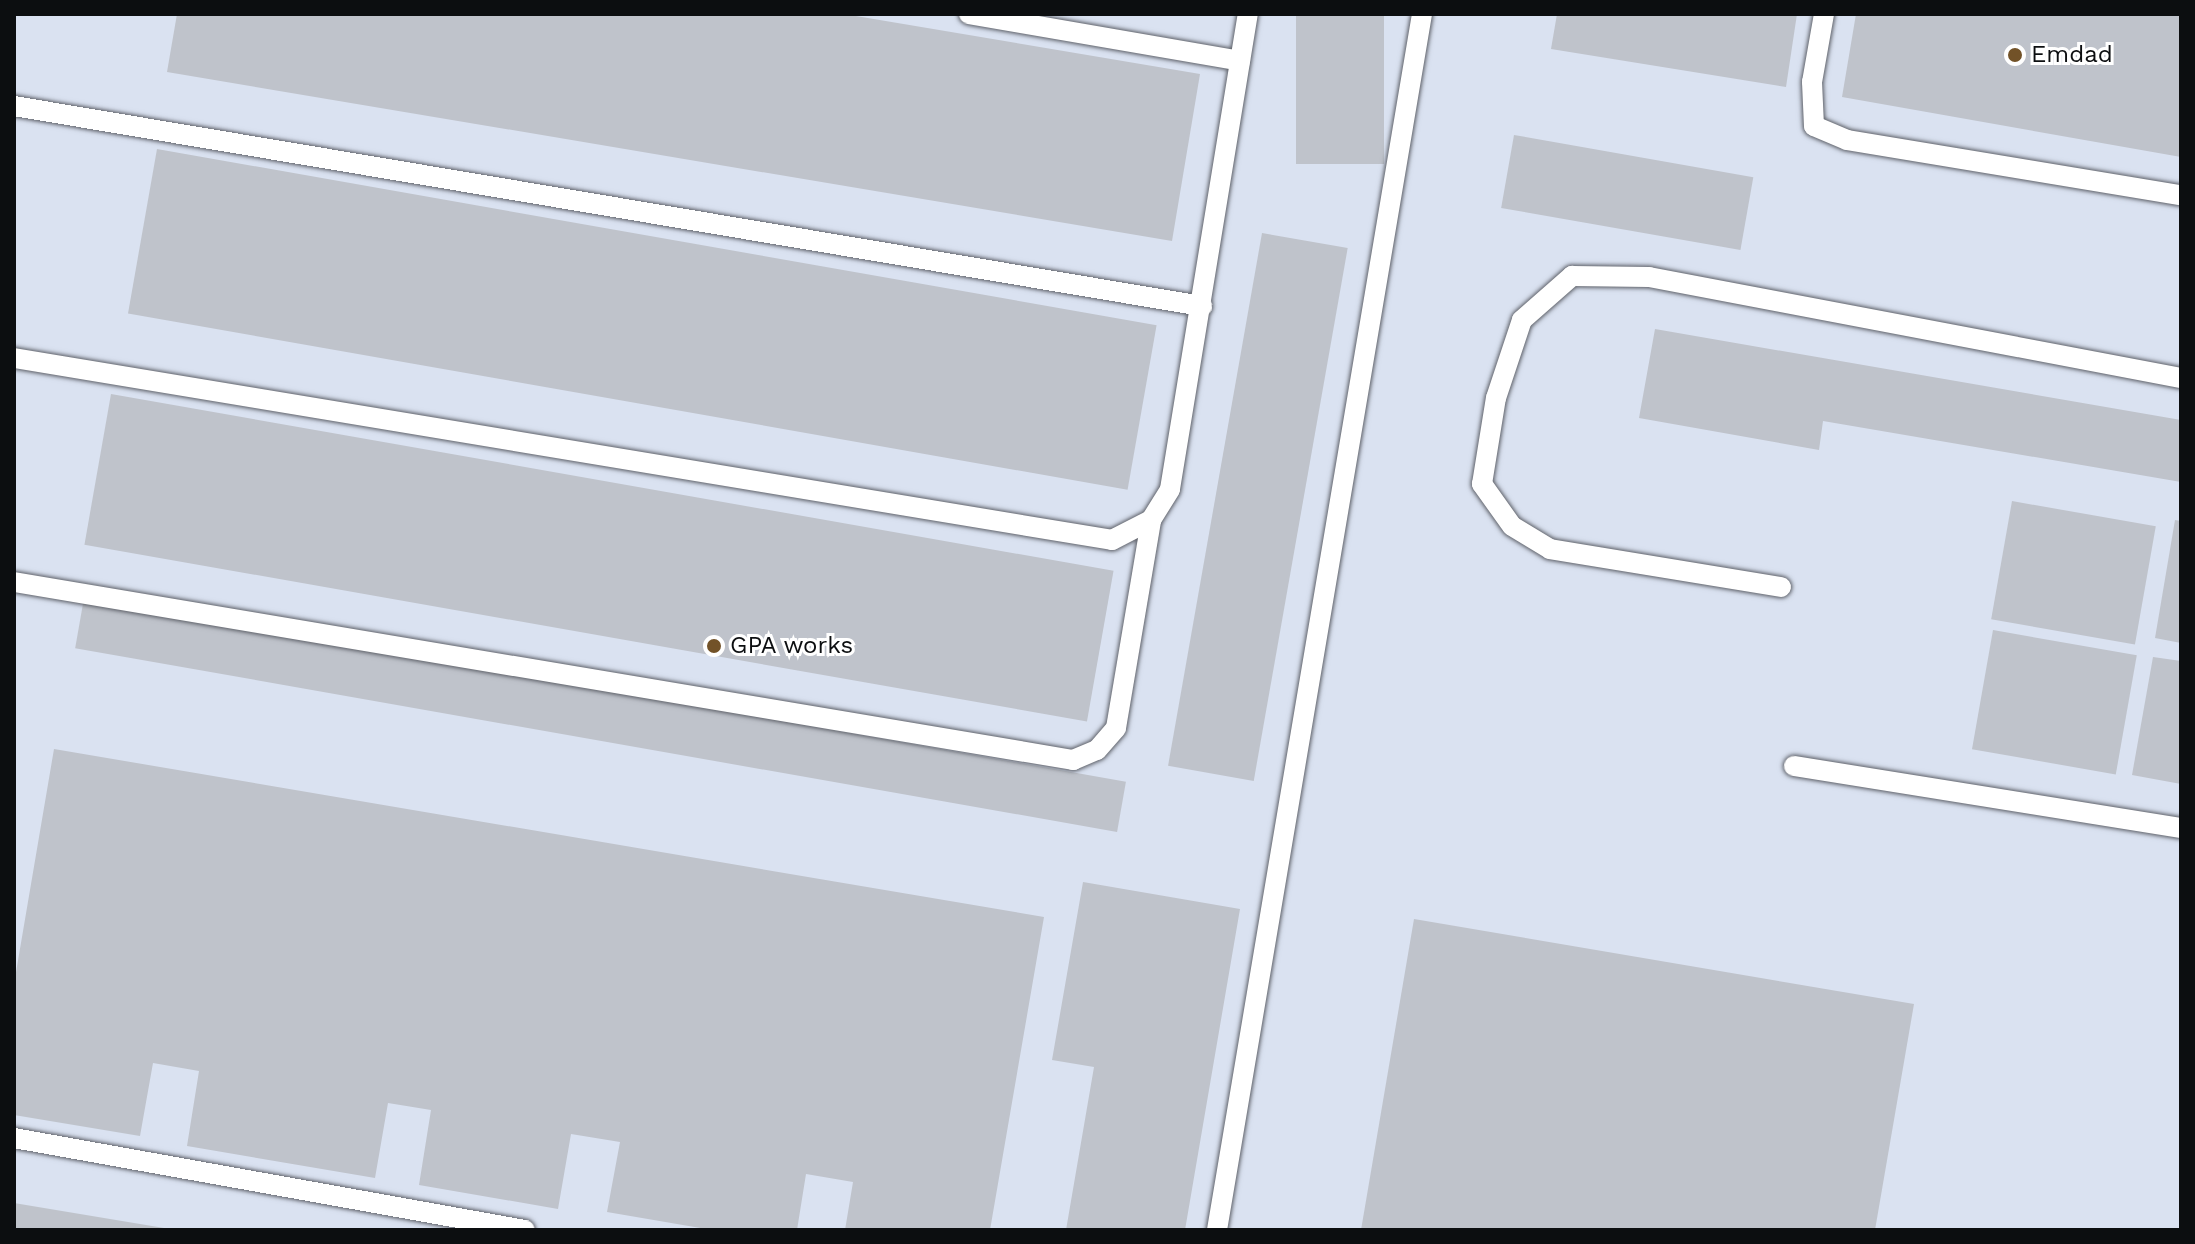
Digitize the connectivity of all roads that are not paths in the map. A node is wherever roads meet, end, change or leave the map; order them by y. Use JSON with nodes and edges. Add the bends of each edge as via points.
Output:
{"nodes":[{"id":1,"x":969,"y":14,"type":"edge"},
{"id":2,"x":1248,"y":14,"type":"edge"},
{"id":3,"x":1422,"y":14,"type":"edge"},
{"id":4,"x":1824,"y":14,"type":"edge"},
{"id":5,"x":1240,"y":61,"type":"junction"},
{"id":6,"x":14,"y":106,"type":"edge"},
{"id":7,"x":2181,"y":195,"type":"edge"},
{"id":8,"x":1202,"y":306,"type":"junction"},
{"id":9,"x":14,"y":358,"type":"edge"},
{"id":10,"x":2181,"y":378,"type":"edge"},
{"id":11,"x":1151,"y":520,"type":"junction"},
{"id":12,"x":14,"y":582,"type":"edge"},
{"id":13,"x":1781,"y":587,"type":"dead end"},
{"id":14,"x":1794,"y":766,"type":"dead end"},
{"id":15,"x":2181,"y":828,"type":"edge"},
{"id":16,"x":14,"y":1138,"type":"edge"},
{"id":17,"x":525,"y":1230,"type":"edge"},
{"id":18,"x":1217,"y":1230,"type":"edge"}],
"edges":[{"from":1,"to":5,"type":"lane"},
{"from":2,"to":5,"type":"lane"},
{"from":3,"to":18,"type":"lane"},
{"from":4,"to":7,"type":"lane","via":[[1812,82],[1814,126],[1847,140]]},
{"from":5,"to":8,"type":"lane"},
{"from":6,"to":8,"type":"lane"},
{"from":8,"to":11,"type":"lane","via":[[1170,489]]},
{"from":9,"to":11,"type":"lane","via":[[1112,540]]},
{"from":10,"to":13,"type":"lane","via":[[1649,277],[1572,276],[1522,320],[1496,398],[1482,484],[1512,526],[1550,549]]},
{"from":11,"to":12,"type":"lane","via":[[1116,728],[1097,750],[1073,760]]},
{"from":14,"to":15,"type":"lane"},
{"from":16,"to":17,"type":"lane"}]}
